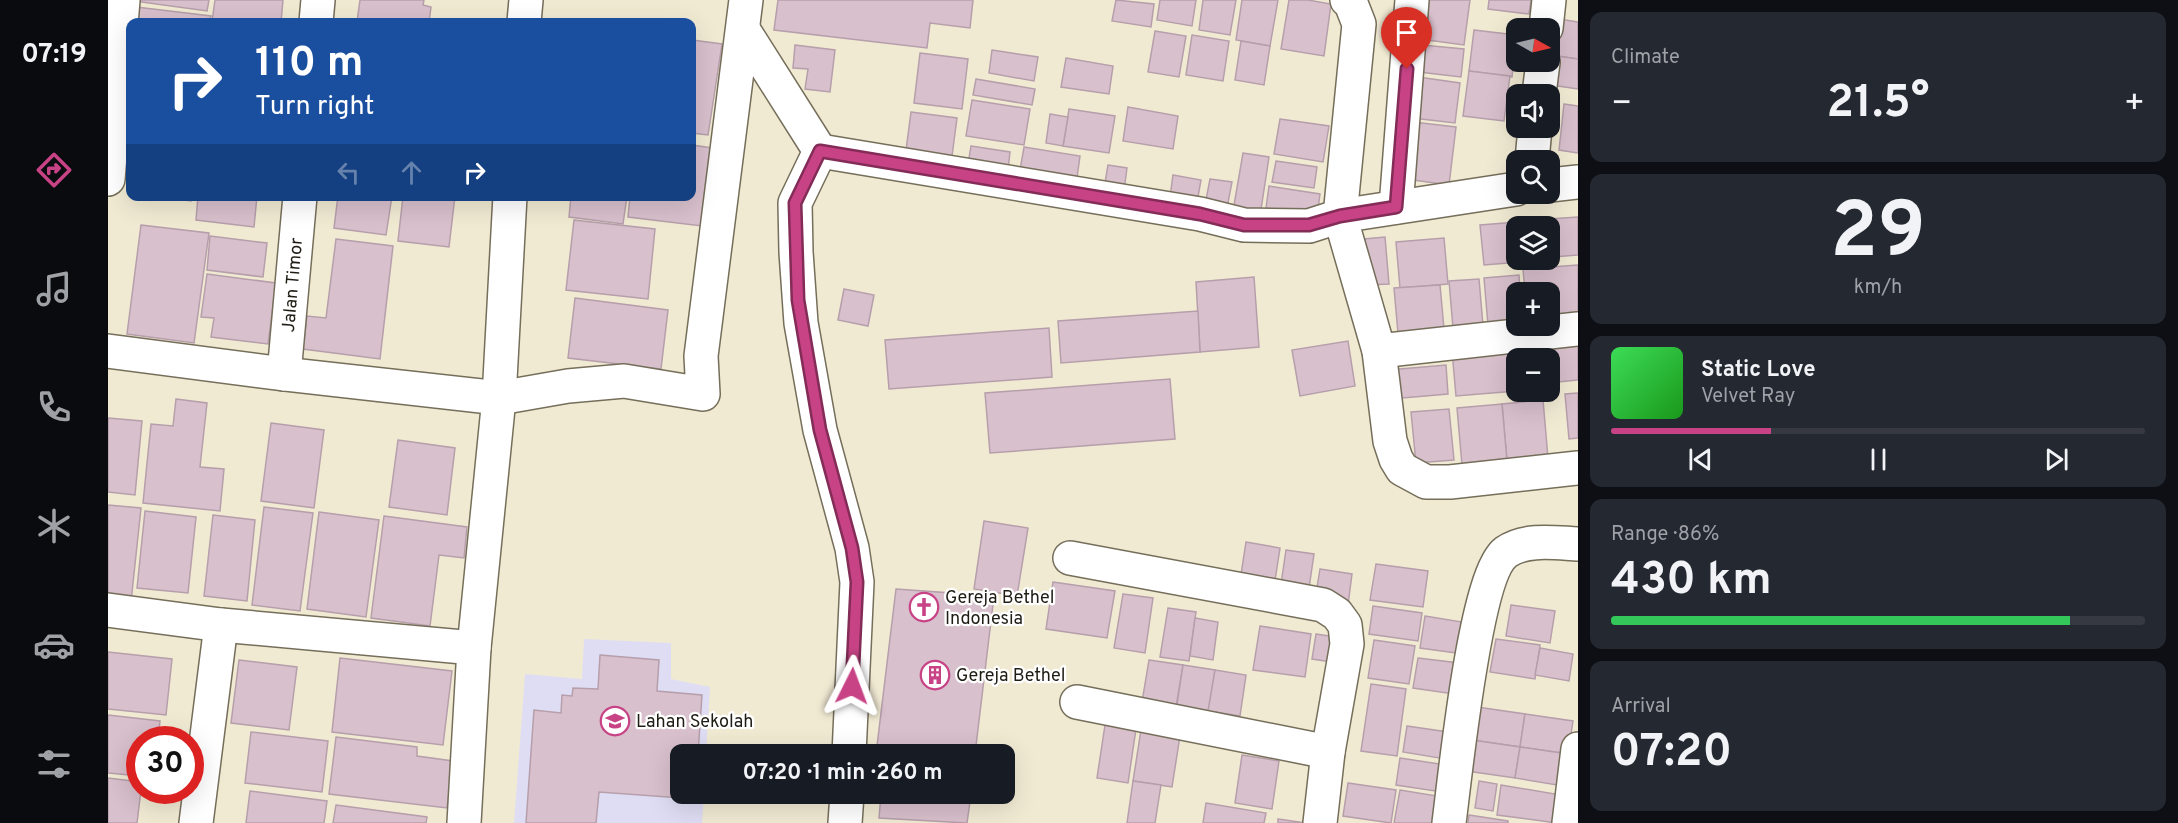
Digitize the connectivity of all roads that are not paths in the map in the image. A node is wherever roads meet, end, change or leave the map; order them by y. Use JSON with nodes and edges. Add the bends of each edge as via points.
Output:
{"nodes":[{"id":1,"x":123,"y":0,"type":"edge"},
{"id":2,"x":318,"y":0,"type":"edge"},
{"id":3,"x":526,"y":0,"type":"edge"},
{"id":4,"x":1347,"y":0,"type":"edge"},
{"id":5,"x":1412,"y":0,"type":"edge"},
{"id":6,"x":1549,"y":0,"type":"edge"},
{"id":7,"x":745,"y":15,"type":"edge"},
{"id":8,"x":316,"y":18,"type":"edge"},
{"id":9,"x":524,"y":18,"type":"edge"},
{"id":10,"x":1547,"y":18,"type":"edge"},
{"id":11,"x":820,"y":151,"type":"junction"},
{"id":12,"x":108,"y":179,"type":"edge"},
{"id":13,"x":1578,"y":182,"type":"edge"},
{"id":14,"x":1560,"y":184,"type":"edge"},
{"id":15,"x":1506,"y":190,"type":"edge"},
{"id":16,"x":300,"y":201,"type":"edge"},
{"id":17,"x":510,"y":201,"type":"edge"},
{"id":18,"x":1396,"y":207,"type":"junction"},
{"id":19,"x":1340,"y":216,"type":"junction"},
{"id":20,"x":1578,"y":329,"type":"edge"},
{"id":21,"x":108,"y":351,"type":"edge"},
{"id":22,"x":1379,"y":351,"type":"junction"},
{"id":23,"x":284,"y":374,"type":"junction"},
{"id":24,"x":500,"y":398,"type":"junction"},
{"id":25,"x":1578,"y":468,"type":"edge"},
{"id":26,"x":1578,"y":544,"type":"edge"},
{"id":27,"x":1070,"y":558,"type":"dead end"},
{"id":28,"x":108,"y":610,"type":"edge"},
{"id":29,"x":221,"y":625,"type":"junction"},
{"id":30,"x":474,"y":648,"type":"junction"},
{"id":31,"x":1077,"y":702,"type":"dead end"},
{"id":32,"x":849,"y":744,"type":"edge"},
{"id":33,"x":1578,"y":749,"type":"edge"},
{"id":34,"x":1328,"y":752,"type":"junction"},
{"id":35,"x":846,"y":804,"type":"edge"},
{"id":36,"x":196,"y":823,"type":"edge"},
{"id":37,"x":464,"y":823,"type":"edge"},
{"id":38,"x":845,"y":823,"type":"edge"},
{"id":39,"x":1320,"y":823,"type":"edge"},
{"id":40,"x":1449,"y":823,"type":"edge"},
{"id":41,"x":1569,"y":823,"type":"edge"}],
"edges":[{"from":1,"to":12,"type":"street"},
{"from":2,"to":8,"type":"street"},
{"from":3,"to":9,"type":"street"},
{"from":4,"to":19,"type":"street","via":[[1359,24]]},
{"from":5,"to":18,"type":"street"},
{"from":6,"to":10,"type":"street"},
{"from":7,"to":11,"type":"street"},
{"from":7,"to":24,"type":"street","via":[[701,356],[703,394],[624,381]]},
{"from":11,"to":19,"type":"street","via":[[1200,214],[1244,225],[1309,225]]},
{"from":11,"to":32,"type":"street","via":[[795,203],[796,264],[801,323],[820,430],[852,548],[857,582]]},
{"from":13,"to":14,"type":"street"},
{"from":15,"to":18,"type":"street"},
{"from":16,"to":23,"type":"street","name":"Jalan Timor"},
{"from":17,"to":24,"type":"street"},
{"from":18,"to":19,"type":"street"},
{"from":19,"to":22,"type":"street"},
{"from":20,"to":22,"type":"street"},
{"from":21,"to":23,"type":"street"},
{"from":22,"to":25,"type":"street","via":[[1390,441],[1402,469],[1414,477],[1426,482],[1450,482]]},
{"from":23,"to":24,"type":"street"},
{"from":24,"to":30,"type":"street"},
{"from":26,"to":40,"type":"street","via":[[1522,544],[1497,562],[1472,654]]},
{"from":27,"to":34,"type":"street","via":[[1323,605],[1337,614],[1345,625],[1347,644]]},
{"from":28,"to":29,"type":"street"},
{"from":29,"to":30,"type":"street"},
{"from":29,"to":36,"type":"street"},
{"from":30,"to":37,"type":"street"},
{"from":31,"to":34,"type":"street"},
{"from":33,"to":41,"type":"street"},
{"from":34,"to":39,"type":"street"},
{"from":35,"to":38,"type":"street"}]}
